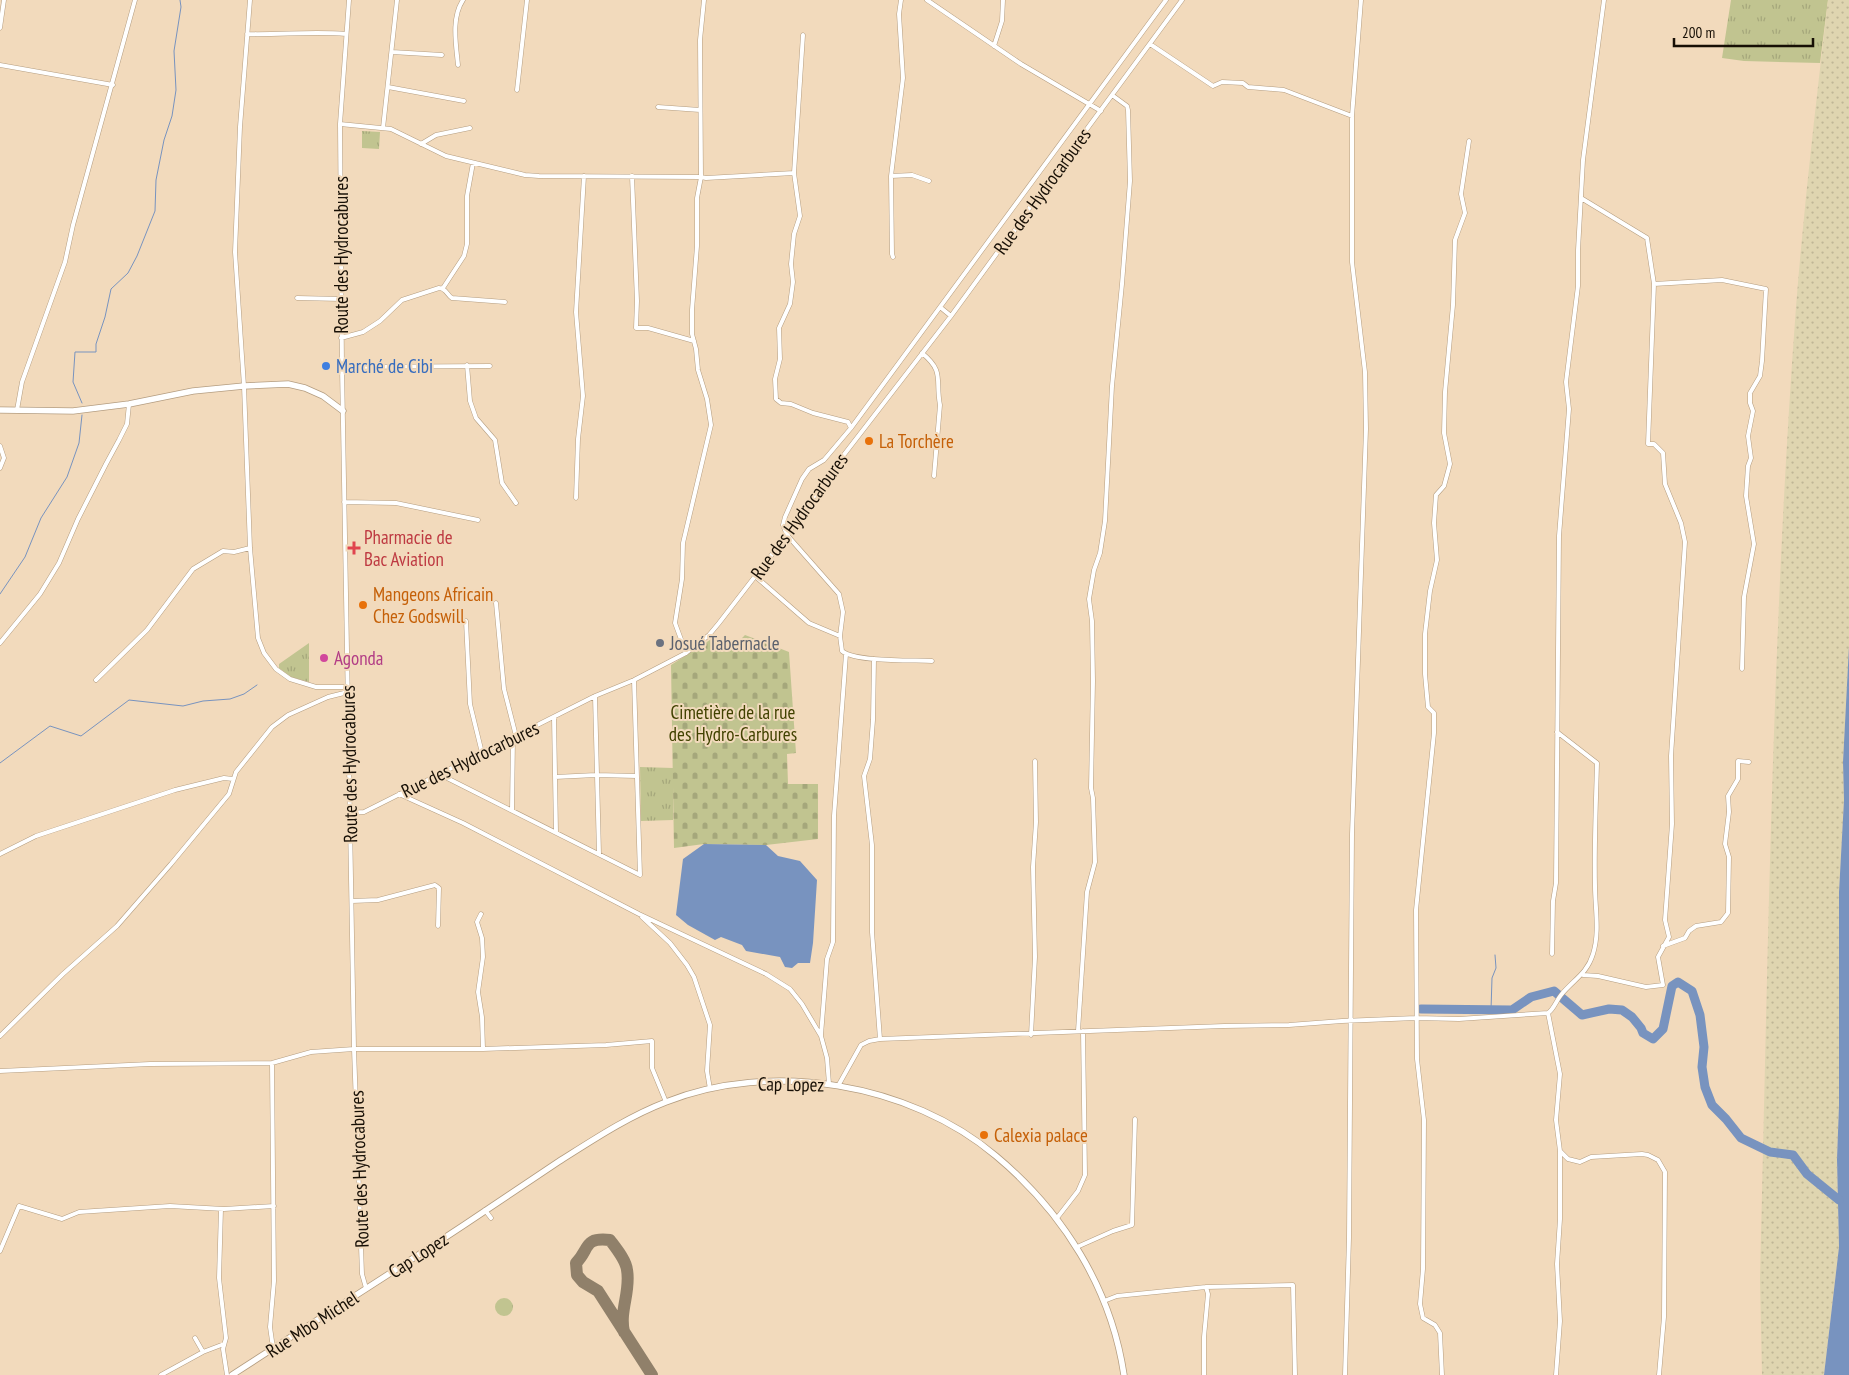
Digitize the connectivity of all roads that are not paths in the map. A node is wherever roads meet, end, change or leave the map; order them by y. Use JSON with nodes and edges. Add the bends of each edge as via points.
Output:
{"nodes":[{"id":1,"x":4,"y":0,"type":"edge"},
{"id":2,"x":135,"y":0,"type":"edge"},
{"id":3,"x":250,"y":0,"type":"edge"},
{"id":4,"x":349,"y":0,"type":"edge"},
{"id":5,"x":397,"y":0,"type":"edge"},
{"id":6,"x":464,"y":0,"type":"edge"},
{"id":7,"x":528,"y":0,"type":"edge"},
{"id":8,"x":704,"y":0,"type":"edge"},
{"id":9,"x":900,"y":0,"type":"edge"},
{"id":10,"x":927,"y":0,"type":"edge"},
{"id":11,"x":1002,"y":0,"type":"edge"},
{"id":12,"x":1166,"y":0,"type":"edge"},
{"id":13,"x":1182,"y":0,"type":"edge"},
{"id":14,"x":1361,"y":0,"type":"edge"},
{"id":15,"x":1604,"y":0,"type":"edge"},
{"id":16,"x":0,"y":28,"type":"edge"},
{"id":17,"x":247,"y":34,"type":"junction"},
{"id":18,"x":346,"y":34,"type":"junction"},
{"id":19,"x":804,"y":35,"type":"dead end"},
{"id":20,"x":1150,"y":44,"type":"junction"},
{"id":21,"x":994,"y":46,"type":"junction"},
{"id":22,"x":392,"y":52,"type":"junction"},
{"id":23,"x":442,"y":55,"type":"dead end"},
{"id":24,"x":0,"y":65,"type":"edge"},
{"id":25,"x":458,"y":65,"type":"dead end"},
{"id":26,"x":113,"y":85,"type":"junction"},
{"id":27,"x":388,"y":87,"type":"junction"},
{"id":28,"x":517,"y":90,"type":"dead end"},
{"id":29,"x":1112,"y":95,"type":"junction"},
{"id":30,"x":464,"y":101,"type":"dead end"},
{"id":31,"x":1090,"y":104,"type":"junction"},
{"id":32,"x":658,"y":107,"type":"dead end"},
{"id":33,"x":700,"y":110,"type":"junction"},
{"id":34,"x":1101,"y":111,"type":"junction"},
{"id":35,"x":1352,"y":116,"type":"junction"},
{"id":36,"x":340,"y":124,"type":"junction"},
{"id":37,"x":384,"y":128,"type":"junction"},
{"id":38,"x":470,"y":128,"type":"dead end"},
{"id":39,"x":1469,"y":141,"type":"dead end"},
{"id":40,"x":421,"y":144,"type":"junction"},
{"id":41,"x":473,"y":163,"type":"junction"},
{"id":42,"x":794,"y":173,"type":"junction"},
{"id":43,"x":584,"y":176,"type":"junction"},
{"id":44,"x":632,"y":176,"type":"junction"},
{"id":45,"x":891,"y":176,"type":"junction"},
{"id":46,"x":701,"y":177,"type":"junction"},
{"id":47,"x":929,"y":181,"type":"dead end"},
{"id":48,"x":1581,"y":198,"type":"junction"},
{"id":49,"x":893,"y":257,"type":"dead end"},
{"id":50,"x":1654,"y":284,"type":"junction"},
{"id":51,"x":443,"y":288,"type":"junction"},
{"id":52,"x":298,"y":298,"type":"dead end"},
{"id":53,"x":341,"y":299,"type":"junction"},
{"id":54,"x":505,"y":302,"type":"dead end"},
{"id":55,"x":940,"y":307,"type":"junction"},
{"id":56,"x":951,"y":316,"type":"junction"},
{"id":57,"x":341,"y":338,"type":"junction"},
{"id":58,"x":694,"y":341,"type":"junction"},
{"id":59,"x":922,"y":353,"type":"junction"},
{"id":60,"x":467,"y":365,"type":"junction"},
{"id":61,"x":490,"y":366,"type":"dead end"},
{"id":62,"x":342,"y":367,"type":"junction"},
{"id":63,"x":244,"y":386,"type":"junction"},
{"id":64,"x":129,"y":404,"type":"junction"},
{"id":65,"x":0,"y":410,"type":"edge"},
{"id":66,"x":16,"y":410,"type":"junction"},
{"id":67,"x":343,"y":411,"type":"junction"},
{"id":68,"x":851,"y":428,"type":"junction"},
{"id":69,"x":0,"y":446,"type":"edge"},
{"id":70,"x":0,"y":468,"type":"edge"},
{"id":71,"x":934,"y":476,"type":"dead end"},
{"id":72,"x":576,"y":498,"type":"dead end"},
{"id":73,"x":344,"y":502,"type":"junction"},
{"id":74,"x":516,"y":503,"type":"dead end"},
{"id":75,"x":478,"y":520,"type":"dead end"},
{"id":76,"x":787,"y":535,"type":"junction"},
{"id":77,"x":250,"y":548,"type":"junction"},
{"id":78,"x":755,"y":576,"type":"junction"},
{"id":79,"x":496,"y":603,"type":"dead end"},
{"id":80,"x":466,"y":621,"type":"dead end"},
{"id":81,"x":840,"y":636,"type":"junction"},
{"id":82,"x":0,"y":644,"type":"edge"},
{"id":83,"x":686,"y":652,"type":"junction"},
{"id":84,"x":846,"y":654,"type":"junction"},
{"id":85,"x":874,"y":659,"type":"junction"},
{"id":86,"x":932,"y":661,"type":"dead end"},
{"id":87,"x":1742,"y":669,"type":"dead end"},
{"id":88,"x":96,"y":680,"type":"dead end"},
{"id":89,"x":634,"y":680,"type":"junction"},
{"id":90,"x":348,"y":687,"type":"junction"},
{"id":91,"x":348,"y":692,"type":"junction"},
{"id":92,"x":595,"y":696,"type":"junction"},
{"id":93,"x":554,"y":717,"type":"junction"},
{"id":94,"x":1558,"y":732,"type":"junction"},
{"id":95,"x":514,"y":737,"type":"junction"},
{"id":96,"x":482,"y":753,"type":"junction"},
{"id":97,"x":1035,"y":761,"type":"dead end"},
{"id":98,"x":1749,"y":762,"type":"dead end"},
{"id":99,"x":439,"y":774,"type":"junction"},
{"id":100,"x":596,"y":775,"type":"junction"},
{"id":101,"x":637,"y":776,"type":"junction"},
{"id":102,"x":555,"y":777,"type":"junction"},
{"id":103,"x":233,"y":779,"type":"junction"},
{"id":104,"x":399,"y":794,"type":"junction"},
{"id":105,"x":512,"y":810,"type":"junction"},
{"id":106,"x":350,"y":813,"type":"junction"},
{"id":107,"x":556,"y":832,"type":"junction"},
{"id":108,"x":0,"y":854,"type":"edge"},
{"id":109,"x":599,"y":854,"type":"junction"},
{"id":110,"x":352,"y":901,"type":"junction"},
{"id":111,"x":481,"y":914,"type":"dead end"},
{"id":112,"x":639,"y":914,"type":"junction"},
{"id":113,"x":438,"y":926,"type":"dead end"},
{"id":114,"x":1663,"y":946,"type":"junction"},
{"id":115,"x":1552,"y":954,"type":"dead end"},
{"id":116,"x":1583,"y":975,"type":"junction"},
{"id":117,"x":1548,"y":1013,"type":"junction"},
{"id":118,"x":1416,"y":1018,"type":"junction"},
{"id":119,"x":1350,"y":1021,"type":"junction"},
{"id":120,"x":1078,"y":1031,"type":"junction"},
{"id":121,"x":1083,"y":1031,"type":"junction"},
{"id":122,"x":1031,"y":1034,"type":"junction"},
{"id":123,"x":0,"y":1036,"type":"edge"},
{"id":124,"x":821,"y":1036,"type":"junction"},
{"id":125,"x":880,"y":1039,"type":"junction"},
{"id":126,"x":354,"y":1049,"type":"junction"},
{"id":127,"x":483,"y":1049,"type":"junction"},
{"id":128,"x":272,"y":1063,"type":"junction"},
{"id":129,"x":0,"y":1071,"type":"edge"},
{"id":130,"x":829,"y":1084,"type":"junction"},
{"id":131,"x":838,"y":1086,"type":"junction"},
{"id":132,"x":710,"y":1089,"type":"junction"},
{"id":133,"x":666,"y":1102,"type":"junction"},
{"id":134,"x":1135,"y":1119,"type":"dead end"},
{"id":135,"x":1560,"y":1151,"type":"junction"},
{"id":136,"x":274,"y":1206,"type":"junction"},
{"id":137,"x":221,"y":1209,"type":"junction"},
{"id":138,"x":485,"y":1210,"type":"junction"},
{"id":139,"x":491,"y":1218,"type":"dead end"},
{"id":140,"x":1057,"y":1218,"type":"junction"},
{"id":141,"x":1077,"y":1247,"type":"junction"},
{"id":142,"x":0,"y":1251,"type":"edge"},
{"id":143,"x":1206,"y":1287,"type":"junction"},
{"id":144,"x":366,"y":1288,"type":"junction"},
{"id":145,"x":1104,"y":1301,"type":"junction"},
{"id":146,"x":195,"y":1338,"type":"dead end"},
{"id":147,"x":224,"y":1344,"type":"junction"},
{"id":148,"x":274,"y":1348,"type":"junction"},
{"id":149,"x":203,"y":1352,"type":"junction"},
{"id":150,"x":161,"y":1375,"type":"edge"},
{"id":151,"x":227,"y":1375,"type":"edge"},
{"id":152,"x":232,"y":1375,"type":"edge"},
{"id":153,"x":1124,"y":1375,"type":"edge"},
{"id":154,"x":1204,"y":1375,"type":"edge"},
{"id":155,"x":1295,"y":1375,"type":"edge"},
{"id":156,"x":1345,"y":1375,"type":"edge"},
{"id":157,"x":1442,"y":1375,"type":"edge"},
{"id":158,"x":1556,"y":1375,"type":"edge"},
{"id":159,"x":1659,"y":1375,"type":"edge"}],
"edges":[{"from":1,"to":16,"type":"street"},
{"from":2,"to":26,"type":"street"},
{"from":3,"to":17,"type":"street"},
{"from":4,"to":18,"type":"street","name":"Route des Hydrocabures"},
{"from":5,"to":22,"type":"street"},
{"from":6,"to":25,"type":"street","via":[[456,24]]},
{"from":7,"to":28,"type":"street"},
{"from":8,"to":33,"type":"street","via":[[700,40]]},
{"from":9,"to":45,"type":"street","via":[[903,78]]},
{"from":10,"to":21,"type":"street"},
{"from":11,"to":21,"type":"street","via":[[1002,21]]},
{"from":12,"to":31,"type":"street"},
{"from":13,"to":20,"type":"street","name":"Rue des Hydrocarbures"},
{"from":14,"to":35,"type":"street"},
{"from":15,"to":48,"type":"street"},
{"from":17,"to":18,"type":"street"},
{"from":17,"to":63,"type":"street","via":[[236,252]]},
{"from":18,"to":36,"type":"street","name":"Route des Hydrocabures"},
{"from":19,"to":42,"type":"street"},
{"from":20,"to":29,"type":"street","name":"Rue des Hydrocarbures"},
{"from":20,"to":35,"type":"street","via":[[1213,86],[1222,82],[1282,89]]},
{"from":21,"to":31,"type":"street"},
{"from":22,"to":23,"type":"street"},
{"from":22,"to":27,"type":"street"},
{"from":24,"to":26,"type":"street"},
{"from":26,"to":66,"type":"street","via":[[65,262],[22,382]]},
{"from":27,"to":30,"type":"street"},
{"from":27,"to":37,"type":"street"},
{"from":29,"to":34,"type":"street","name":"Rue des Hydrocarbures"},
{"from":29,"to":120,"type":"street","via":[[1128,110],[1130,181],[1112,386],[1105,521],[1089,599],[1092,621],[1091,788],[1096,862],[1087,892]]},
{"from":31,"to":34,"type":"street"},
{"from":31,"to":55,"type":"street"},
{"from":32,"to":33,"type":"street"},
{"from":33,"to":46,"type":"street"},
{"from":34,"to":56,"type":"street","name":"Rue des Hydrocarbures"},
{"from":35,"to":119,"type":"street","via":[[1352,262],[1365,372],[1366,429],[1352,834]]},
{"from":36,"to":37,"type":"street"},
{"from":36,"to":53,"type":"street","name":"Route des Hydrocabures"},
{"from":37,"to":40,"type":"street","via":[[400,132]]},
{"from":38,"to":40,"type":"street","via":[[436,135]]},
{"from":39,"to":118,"type":"street","via":[[1461,194],[1465,214],[1455,240],[1446,382],[1444,433],[1450,464],[1444,486],[1436,495],[1437,560],[1425,634],[1428,706],[1434,713],[1416,910]]},
{"from":40,"to":41,"type":"street","via":[[439,154]]},
{"from":41,"to":43,"type":"street","via":[[525,175]]},
{"from":41,"to":51,"type":"street","via":[[467,196],[467,244],[464,256]]},
{"from":42,"to":46,"type":"street"},
{"from":42,"to":68,"type":"street","via":[[800,216],[794,234],[790,304],[779,328],[776,399],[848,422]]},
{"from":43,"to":44,"type":"street"},
{"from":43,"to":72,"type":"street","via":[[576,312],[583,396]]},
{"from":44,"to":46,"type":"street"},
{"from":44,"to":58,"type":"street","via":[[636,328],[648,328]]},
{"from":45,"to":47,"type":"street","via":[[912,175]]},
{"from":45,"to":49,"type":"street"},
{"from":46,"to":58,"type":"street","via":[[697,198],[692,310]]},
{"from":48,"to":50,"type":"street","via":[[1647,238]]},
{"from":48,"to":94,"type":"street","via":[[1578,286],[1566,382],[1569,409],[1559,536]]},
{"from":50,"to":87,"type":"street","via":[[1722,280],[1766,289],[1760,376],[1750,393],[1754,412],[1748,436],[1751,458],[1746,496],[1754,544],[1744,597]]},
{"from":50,"to":114,"type":"street","via":[[1648,444],[1654,444],[1663,453],[1664,484],[1682,523],[1685,542],[1671,756],[1672,824],[1665,920],[1668,937]]},
{"from":51,"to":54,"type":"street","via":[[452,298]]},
{"from":51,"to":57,"type":"street","via":[[402,300],[380,321]]},
{"from":52,"to":53,"type":"street"},
{"from":53,"to":57,"type":"street","name":"Route des Hydrocabures"},
{"from":55,"to":56,"type":"street"},
{"from":55,"to":68,"type":"street"},
{"from":56,"to":59,"type":"street","name":"Rue des Hydrocarbures"},
{"from":57,"to":62,"type":"street","name":"Route des Hydrocabures"},
{"from":58,"to":83,"type":"street","via":[[711,425],[683,543],[682,579],[675,623]]},
{"from":59,"to":71,"type":"street","via":[[933,362],[938,373],[940,405]]},
{"from":59,"to":76,"type":"street","name":"Rue des Hydrocarbures","via":[[836,464]]},
{"from":60,"to":61,"type":"street"},
{"from":60,"to":62,"type":"street"},
{"from":60,"to":74,"type":"street","via":[[469,398],[476,418],[496,440],[502,483]]},
{"from":62,"to":67,"type":"street","name":"Route des Hydrocabures"},
{"from":63,"to":64,"type":"street","via":[[193,391]]},
{"from":63,"to":67,"type":"street","via":[[288,384],[305,388]]},
{"from":63,"to":77,"type":"street"},
{"from":64,"to":66,"type":"street","via":[[73,411]]},
{"from":64,"to":82,"type":"street","via":[[120,440],[78,519],[59,563],[40,594]]},
{"from":65,"to":66,"type":"street"},
{"from":67,"to":73,"type":"street","name":"Route des Hydrocabures"},
{"from":68,"to":76,"type":"street","via":[[824,460],[809,469],[802,479],[784,518]]},
{"from":69,"to":70,"type":"street","via":[[4,458]]},
{"from":73,"to":75,"type":"street","via":[[396,503]]},
{"from":73,"to":90,"type":"street","name":"Route des Hydrocabures"},
{"from":76,"to":78,"type":"street","name":"Rue des Hydrocarbures"},
{"from":76,"to":81,"type":"street","via":[[839,594],[844,612]]},
{"from":77,"to":88,"type":"street","via":[[223,551],[193,569],[147,630]]},
{"from":77,"to":90,"type":"street","via":[[258,638],[264,652],[276,669],[290,679],[316,687]]},
{"from":78,"to":81,"type":"street","via":[[809,622]]},
{"from":78,"to":83,"type":"street","name":"Rue des Hydrocarbures","via":[[709,635]]},
{"from":79,"to":95,"type":"street","via":[[504,689]]},
{"from":80,"to":96,"type":"street","via":[[470,704]]},
{"from":81,"to":84,"type":"street","via":[[842,651]]},
{"from":83,"to":89,"type":"street","name":"Rue des Hydrocarbures"},
{"from":84,"to":85,"type":"street"},
{"from":84,"to":124,"type":"street","via":[[834,816],[833,942],[827,959]]},
{"from":85,"to":86,"type":"street"},
{"from":85,"to":125,"type":"street","via":[[870,759],[864,776],[872,845],[872,932]]},
{"from":89,"to":92,"type":"street","name":"Rue des Hydrocarbures"},
{"from":89,"to":101,"type":"street"},
{"from":90,"to":91,"type":"street","name":"Route des Hydrocabures"},
{"from":91,"to":103,"type":"street","via":[[328,696],[280,720]]},
{"from":91,"to":106,"type":"street","name":"Route des Hydrocabures"},
{"from":92,"to":93,"type":"street","name":"Rue des Hydrocarbures"},
{"from":92,"to":100,"type":"street"},
{"from":93,"to":95,"type":"street","name":"Rue des Hydrocarbures"},
{"from":93,"to":102,"type":"street"},
{"from":94,"to":115,"type":"street"},
{"from":94,"to":116,"type":"street","via":[[1596,763],[1597,930],[1594,952]]},
{"from":95,"to":96,"type":"street","name":"Rue des Hydrocarbures"},
{"from":95,"to":105,"type":"street"},
{"from":96,"to":99,"type":"street","name":"Rue des Hydrocarbures"},
{"from":97,"to":122,"type":"street"},
{"from":98,"to":114,"type":"street","via":[[1738,761],[1738,778],[1728,796],[1725,844],[1729,857],[1728,914],[1721,922],[1696,926],[1685,938]]},
{"from":99,"to":104,"type":"street","name":"Rue des Hydrocarbures"},
{"from":99,"to":105,"type":"street"},
{"from":100,"to":101,"type":"street"},
{"from":100,"to":102,"type":"street"},
{"from":100,"to":109,"type":"street"},
{"from":101,"to":109,"type":"street","via":[[640,875]]},
{"from":102,"to":107,"type":"street"},
{"from":103,"to":108,"type":"street","via":[[224,778],[175,790],[36,836]]},
{"from":103,"to":123,"type":"street","via":[[230,794],[223,803],[116,926]]},
{"from":104,"to":106,"type":"street","name":"Rue des Hydrocarbures","via":[[364,812]]},
{"from":104,"to":112,"type":"street","via":[[463,823]]},
{"from":105,"to":107,"type":"street"},
{"from":106,"to":110,"type":"street","name":"Route des Hydrocabures"},
{"from":107,"to":109,"type":"street"},
{"from":110,"to":113,"type":"street","via":[[378,900],[435,885],[439,888]]},
{"from":110,"to":126,"type":"street","name":"Route des Hydrocabures"},
{"from":111,"to":127,"type":"street","via":[[477,922],[483,958],[478,992]]},
{"from":112,"to":124,"type":"street","via":[[766,974],[790,989]]},
{"from":112,"to":132,"type":"street","via":[[670,944],[694,977],[710,1024],[707,1071]]},
{"from":114,"to":116,"type":"street","via":[[1658,957],[1664,985],[1646,986]]},
{"from":116,"to":117,"type":"street","via":[[1566,989]]},
{"from":117,"to":118,"type":"street","via":[[1460,1019]]},
{"from":117,"to":135,"type":"street","via":[[1560,1074],[1556,1120]]},
{"from":118,"to":119,"type":"street"},
{"from":118,"to":157,"type":"street","via":[[1424,1120],[1420,1304],[1423,1318],[1435,1325],[1440,1333]]},
{"from":119,"to":121,"type":"street"},
{"from":119,"to":156,"type":"street"},
{"from":120,"to":121,"type":"street"},
{"from":120,"to":122,"type":"street"},
{"from":121,"to":140,"type":"street","via":[[1085,1175],[1078,1191]]},
{"from":122,"to":125,"type":"street"},
{"from":124,"to":130,"type":"street"},
{"from":125,"to":131,"type":"street","via":[[861,1045]]},
{"from":126,"to":127,"type":"street"},
{"from":126,"to":128,"type":"street","via":[[311,1052]]},
{"from":126,"to":144,"type":"street","name":"Route des Hydrocabures","via":[[362,1274]]},
{"from":127,"to":133,"type":"street","via":[[652,1041],[652,1068]]},
{"from":128,"to":129,"type":"street","via":[[150,1064]]},
{"from":128,"to":136,"type":"street"},
{"from":130,"to":131,"type":"street","name":"Cap Lopez"},
{"from":130,"to":132,"type":"street","name":"Cap Lopez","via":[[773,1081]]},
{"from":131,"to":140,"type":"street","name":"Cap Lopez","via":[[866,1091],[909,1106],[968,1136],[1020,1176]]},
{"from":132,"to":133,"type":"street","name":"Cap Lopez"},
{"from":133,"to":138,"type":"street","name":"Cap Lopez","via":[[615,1126]]},
{"from":134,"to":141,"type":"street","via":[[1132,1225]]},
{"from":135,"to":158,"type":"street","via":[[1557,1264],[1560,1320]]},
{"from":135,"to":159,"type":"street","via":[[1568,1159],[1580,1162],[1591,1157],[1648,1155],[1658,1160],[1662,1167],[1666,1225]]},
{"from":136,"to":137,"type":"street"},
{"from":136,"to":148,"type":"street","via":[[270,1327]]},
{"from":137,"to":142,"type":"street","via":[[170,1206],[79,1212],[62,1220],[19,1206]]},
{"from":137,"to":147,"type":"street","via":[[219,1278]]},
{"from":138,"to":139,"type":"street"},
{"from":138,"to":144,"type":"street","name":"Cap Lopez"},
{"from":140,"to":141,"type":"street","name":"Cap Lopez"},
{"from":141,"to":145,"type":"street","name":"Cap Lopez"},
{"from":143,"to":145,"type":"street","via":[[1117,1296]]},
{"from":143,"to":154,"type":"street"},
{"from":143,"to":155,"type":"street","via":[[1293,1285]]},
{"from":144,"to":148,"type":"street","name":"Rue Mbo Michel"},
{"from":145,"to":153,"type":"street","name":"Cap Lopez"},
{"from":146,"to":149,"type":"street"},
{"from":147,"to":149,"type":"street"},
{"from":147,"to":151,"type":"street"},
{"from":148,"to":152,"type":"street","name":"Rue Mbo Michel"},
{"from":149,"to":150,"type":"street"}]}
